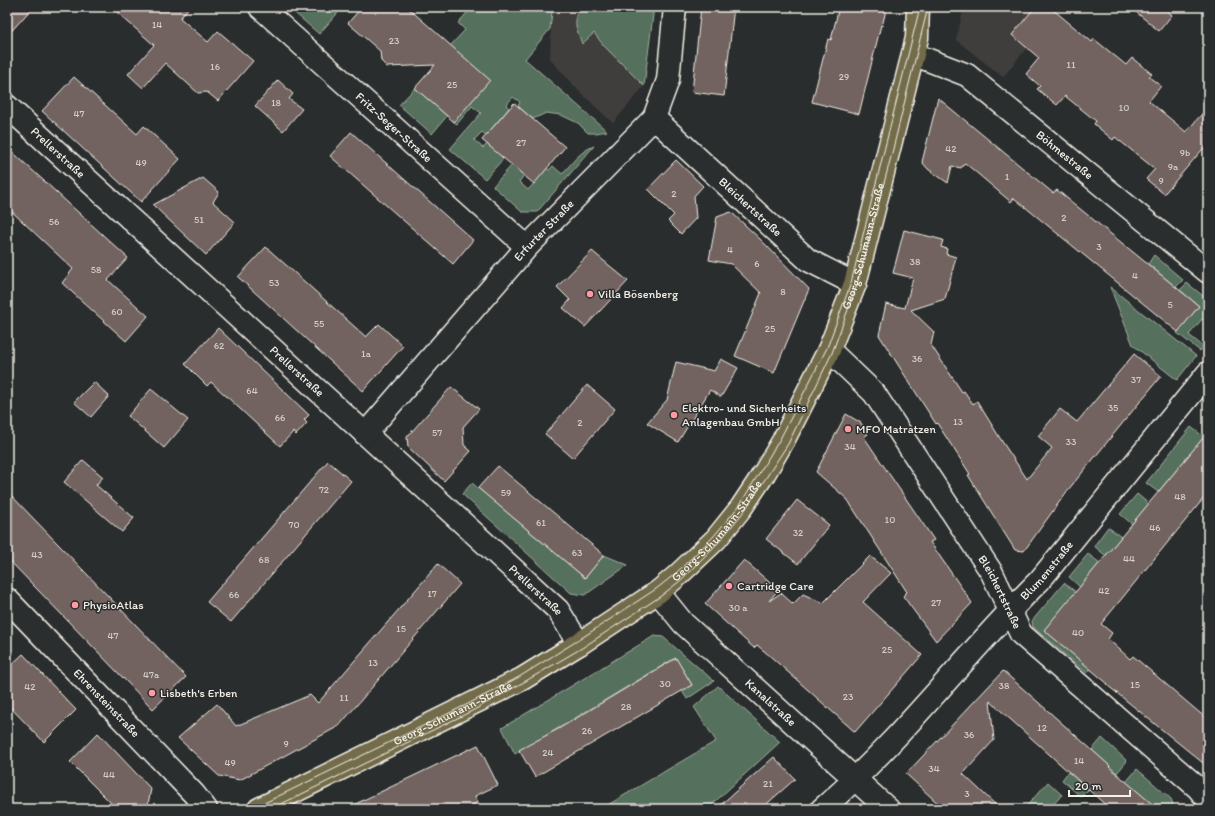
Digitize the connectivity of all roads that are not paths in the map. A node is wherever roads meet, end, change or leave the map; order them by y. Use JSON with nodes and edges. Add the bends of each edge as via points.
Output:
{"nodes":[{"id":1,"x":260,"y":7,"type":"edge"},
{"id":2,"x":675,"y":7,"type":"edge"},
{"id":3,"x":918,"y":7,"type":"edge"},
{"id":4,"x":930,"y":7,"type":"edge"},
{"id":5,"x":915,"y":46,"type":"junction"},
{"id":6,"x":7,"y":106,"type":"edge"},
{"id":7,"x":654,"y":118,"type":"junction"},
{"id":8,"x":527,"y":247,"type":"junction"},
{"id":9,"x":1208,"y":272,"type":"edge"},
{"id":10,"x":854,"y":284,"type":"junction"},
{"id":11,"x":829,"y":350,"type":"junction"},
{"id":12,"x":1208,"y":373,"type":"edge"},
{"id":13,"x":365,"y":434,"type":"junction"},
{"id":14,"x":658,"y":592,"type":"junction"},
{"id":15,"x":7,"y":599,"type":"edge"},
{"id":16,"x":1009,"y":610,"type":"junction"},
{"id":17,"x":579,"y":644,"type":"junction"},
{"id":18,"x":855,"y":778,"type":"junction"},
{"id":19,"x":1208,"y":800,"type":"edge"},
{"id":20,"x":206,"y":809,"type":"edge"},
{"id":21,"x":259,"y":809,"type":"edge"},
{"id":22,"x":822,"y":809,"type":"edge"},
{"id":23,"x":888,"y":809,"type":"edge"}],
"edges":[{"from":1,"to":8,"type":"street","name":"Fritz-Seger-Straße"},
{"from":2,"to":7,"type":"street","name":"Erfurter Straße","via":[[668,80]]},
{"from":3,"to":5,"type":"main road","name":"Georg-Schumann-Straße"},
{"from":4,"to":5,"type":"main road","name":"Georg-Schumann-Straße"},
{"from":5,"to":9,"type":"street","name":"Böhmestraße","via":[[967,75]]},
{"from":5,"to":10,"type":"main road","name":"Georg-Schumann-Straße"},
{"from":6,"to":13,"type":"street","name":"Prellerstraße"},
{"from":7,"to":8,"type":"street","name":"Erfurter Straße"},
{"from":7,"to":10,"type":"street","name":"Bleichertstraße","via":[[808,260]]},
{"from":8,"to":13,"type":"street","name":"Erfurter Straße"},
{"from":10,"to":11,"type":"main road","name":"Georg-Schumann-Straße"},
{"from":11,"to":14,"type":"main road","name":"Georg-Schumann-Straße","via":[[783,441],[741,508],[716,539]]},
{"from":11,"to":16,"type":"street","name":"Bleichertstraße","via":[[874,393],[992,573]]},
{"from":12,"to":16,"type":"street","name":"Blumenstraße","via":[[1040,580]]},
{"from":13,"to":17,"type":"street","name":"Prellerstraße","via":[[558,610]]},
{"from":14,"to":17,"type":"main road","name":"Georg-Schumann-Straße"},
{"from":14,"to":18,"type":"street","name":"Kanalstraße","via":[[683,623]]},
{"from":15,"to":20,"type":"street","name":"Ehrensteinstraße"},
{"from":16,"to":18,"type":"street","name":"Blumenstraße","via":[[878,757]]},
{"from":16,"to":19,"type":"street","name":"Bleichertstraße","via":[[1021,634],[1192,783]]},
{"from":17,"to":21,"type":"main road","name":"Georg-Schumann-Straße","via":[[522,679]]},
{"from":18,"to":22,"type":"street","name":"Blumenstraße"},
{"from":18,"to":23,"type":"street","name":"Kanalstraße"}]}
